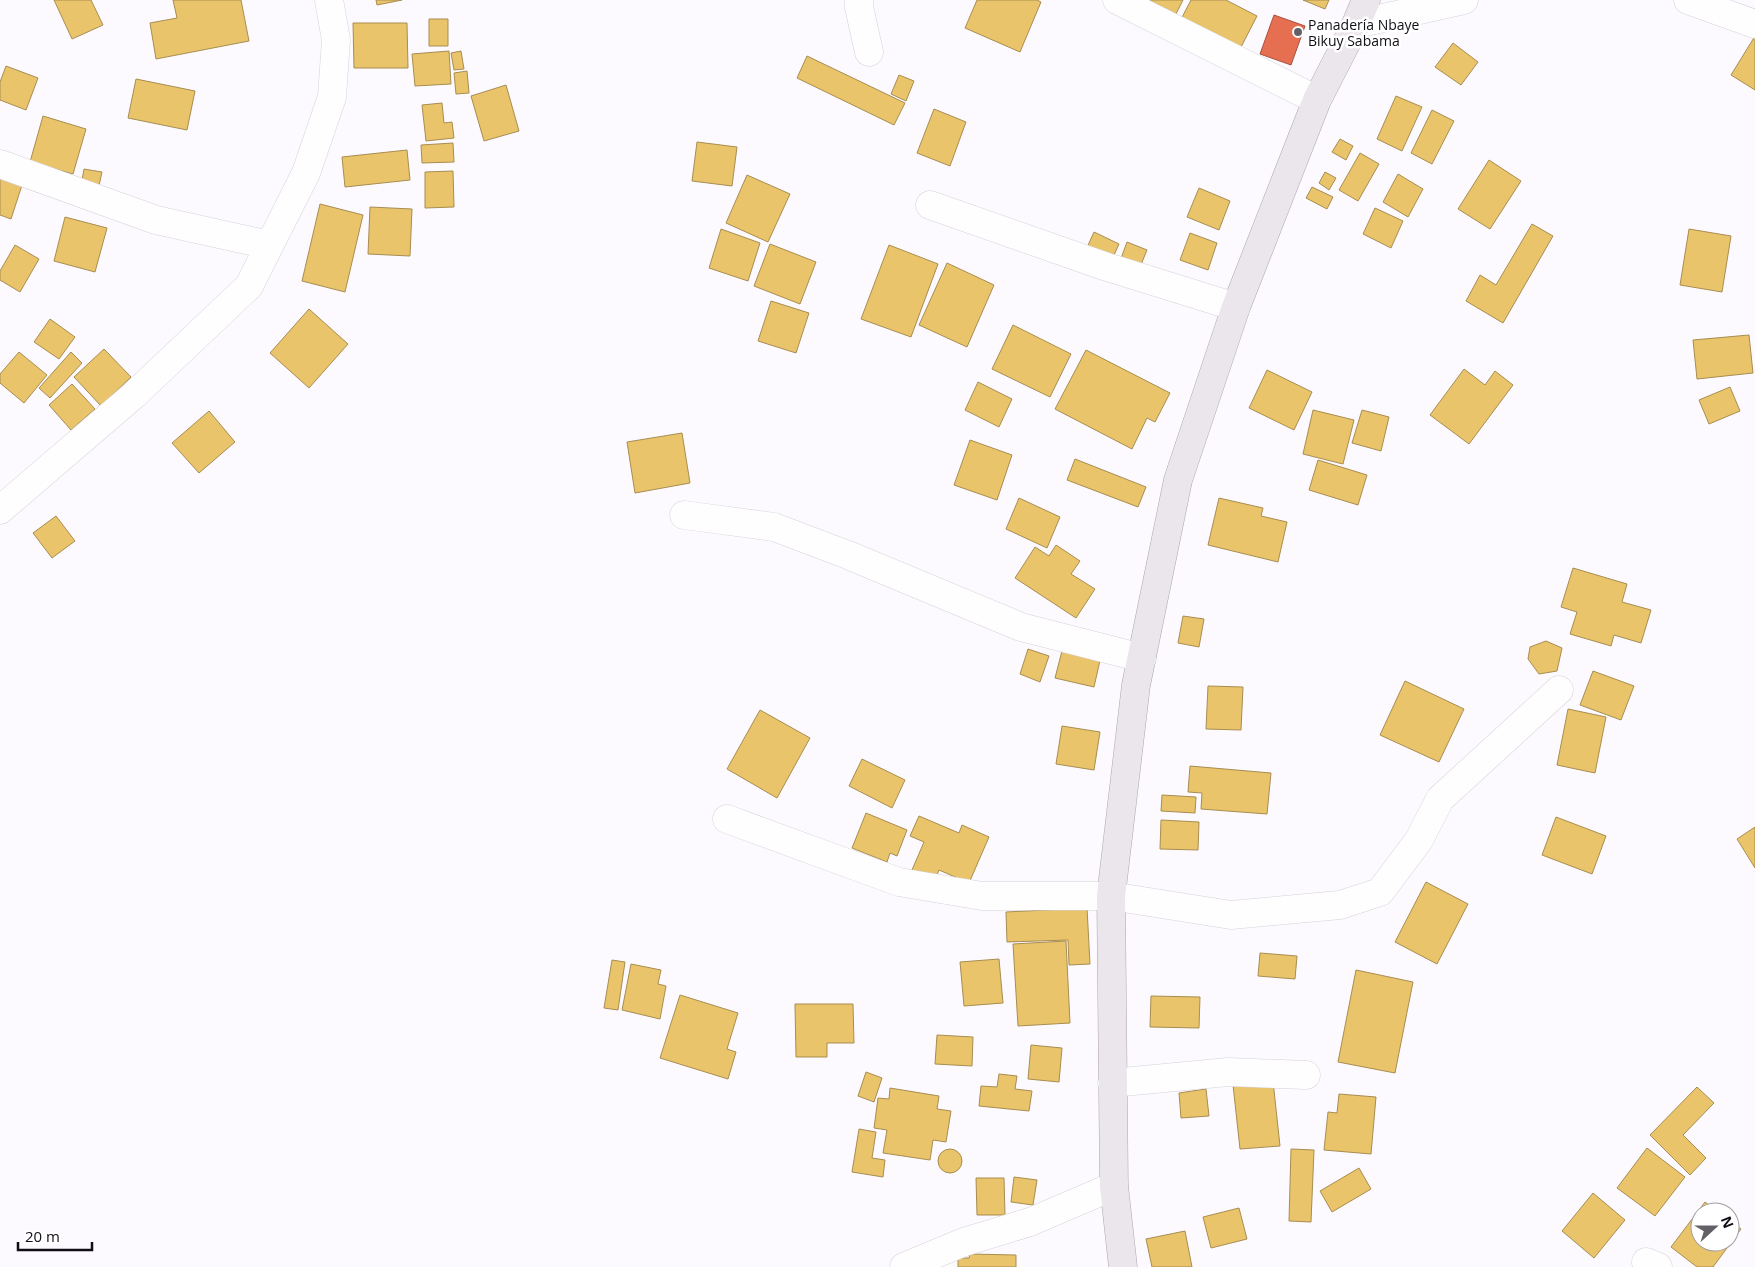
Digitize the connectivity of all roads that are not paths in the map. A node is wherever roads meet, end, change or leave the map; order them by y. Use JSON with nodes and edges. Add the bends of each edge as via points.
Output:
{"nodes":[{"id":1,"x":329,"y":0,"type":"edge"},
{"id":2,"x":859,"y":0,"type":"edge"},
{"id":3,"x":1117,"y":0,"type":"edge"},
{"id":4,"x":1464,"y":0,"type":"edge"},
{"id":5,"x":1688,"y":0,"type":"edge"},
{"id":6,"x":1361,"y":12,"type":"edge"},
{"id":7,"x":1755,"y":24,"type":"edge"},
{"id":8,"x":869,"y":52,"type":"dead end"},
{"id":9,"x":1317,"y":100,"type":"junction"},
{"id":10,"x":0,"y":164,"type":"edge"},
{"id":11,"x":930,"y":205,"type":"dead end"},
{"id":12,"x":269,"y":245,"type":"junction"},
{"id":13,"x":1236,"y":307,"type":"junction"},
{"id":14,"x":0,"y":510,"type":"edge"},
{"id":15,"x":684,"y":515,"type":"dead end"},
{"id":16,"x":1142,"y":658,"type":"junction"},
{"id":17,"x":1559,"y":690,"type":"dead end"},
{"id":18,"x":727,"y":819,"type":"dead end"},
{"id":19,"x":1111,"y":896,"type":"junction"},
{"id":20,"x":1306,"y":1075,"type":"dead end"},
{"id":21,"x":1112,"y":1083,"type":"junction"},
{"id":22,"x":1114,"y":1186,"type":"junction"},
{"id":23,"x":904,"y":1267,"type":"edge"},
{"id":24,"x":1123,"y":1267,"type":"edge"}],
"edges":[{"from":1,"to":12,"type":"street","via":[[336,40],[332,97],[306,172]]},
{"from":2,"to":8,"type":"street"},
{"from":3,"to":9,"type":"street"},
{"from":4,"to":6,"type":"street"},
{"from":5,"to":7,"type":"street"},
{"from":6,"to":9,"type":"main road"},
{"from":9,"to":13,"type":"main road"},
{"from":10,"to":12,"type":"street","via":[[156,220]]},
{"from":11,"to":13,"type":"street","via":[[1108,267]]},
{"from":12,"to":14,"type":"street","via":[[249,286],[134,395]]},
{"from":13,"to":16,"type":"main road","via":[[1178,480]]},
{"from":15,"to":16,"type":"street","via":[[774,528],[848,554],[1021,627]]},
{"from":16,"to":19,"type":"main road"},
{"from":17,"to":19,"type":"street","via":[[1440,799],[1419,840],[1380,892],[1340,905],[1231,915]]},
{"from":18,"to":19,"type":"street","via":[[900,882],[982,896]]},
{"from":19,"to":21,"type":"main road"},
{"from":20,"to":21,"type":"street","via":[[1228,1072]]},
{"from":21,"to":22,"type":"main road"},
{"from":22,"to":23,"type":"street","via":[[1030,1222],[964,1242]]},
{"from":22,"to":24,"type":"main road"}]}
